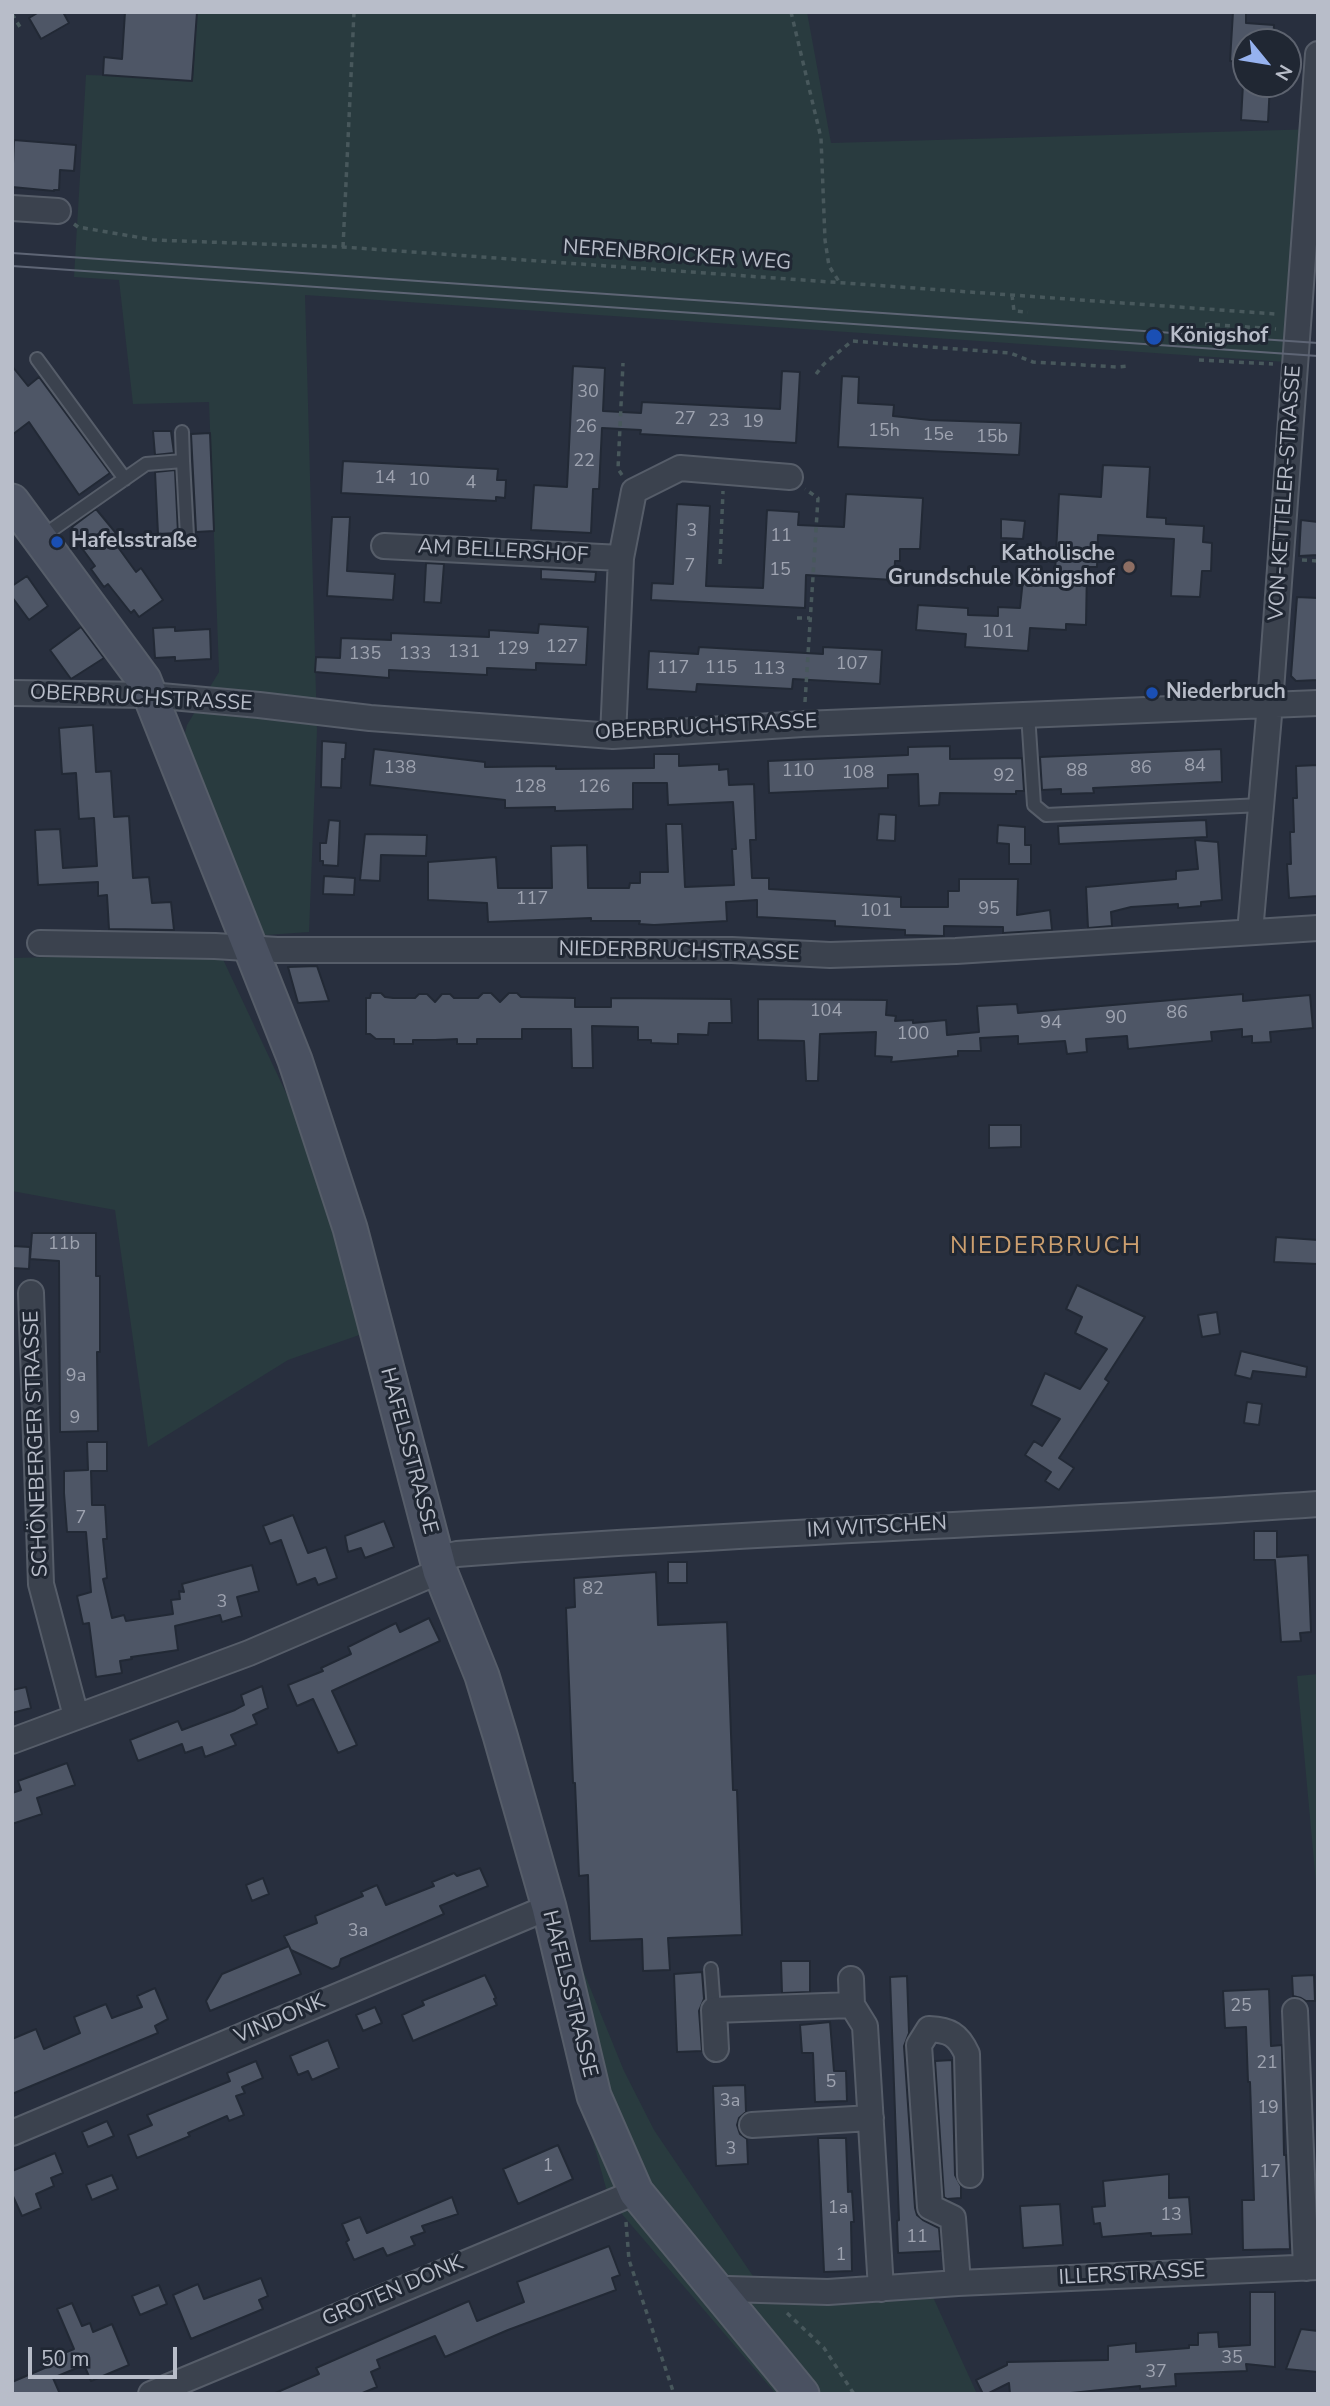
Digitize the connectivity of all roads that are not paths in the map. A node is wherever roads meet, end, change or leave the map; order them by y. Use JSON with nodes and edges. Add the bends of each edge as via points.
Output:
{"nodes":[{"id":1,"x":1318,"y":54,"type":"edge"},
{"id":2,"x":12,"y":208,"type":"edge"},
{"id":3,"x":58,"y":211,"type":"road end"},
{"id":4,"x":37,"y":359,"type":"dead end"},
{"id":5,"x":182,"y":432,"type":"dead end"},
{"id":6,"x":183,"y":461,"type":"junction"},
{"id":7,"x":790,"y":477,"type":"road end"},
{"id":8,"x":125,"y":479,"type":"junction"},
{"id":9,"x":12,"y":501,"type":"edge"},
{"id":10,"x":187,"y":536,"type":"dead end"},
{"id":11,"x":40,"y":538,"type":"junction"},
{"id":12,"x":384,"y":546,"type":"dead end"},
{"id":13,"x":621,"y":558,"type":"junction"},
{"id":14,"x":12,"y":693,"type":"edge"},
{"id":15,"x":150,"y":695,"type":"junction"},
{"id":16,"x":1318,"y":703,"type":"edge"},
{"id":17,"x":1270,"y":704,"type":"junction"},
{"id":18,"x":1028,"y":715,"type":"junction"},
{"id":19,"x":613,"y":736,"type":"junction"},
{"id":20,"x":1262,"y":805,"type":"junction"},
{"id":21,"x":1318,"y":928,"type":"edge"},
{"id":22,"x":1250,"y":932,"type":"junction"},
{"id":23,"x":40,"y":943,"type":"dead end"},
{"id":24,"x":249,"y":948,"type":"junction"},
{"id":25,"x":32,"y":1293,"type":"dead end"},
{"id":26,"x":1318,"y":1504,"type":"edge"},
{"id":27,"x":438,"y":1565,"type":"junction"},
{"id":28,"x":76,"y":1716,"type":"junction"},
{"id":29,"x":12,"y":1741,"type":"edge"},
{"id":30,"x":549,"y":1907,"type":"junction"},
{"id":31,"x":711,"y":1969,"type":"dead end"},
{"id":32,"x":851,"y":1979,"type":"dead end"},
{"id":33,"x":852,"y":2005,"type":"junction"},
{"id":34,"x":715,"y":2010,"type":"junction"},
{"id":35,"x":1295,"y":2011,"type":"dead end"},
{"id":36,"x":716,"y":2049,"type":"dead end"},
{"id":37,"x":871,"y":2118,"type":"junction"},
{"id":38,"x":752,"y":2125,"type":"dead end"},
{"id":39,"x":12,"y":2133,"type":"edge"},
{"id":40,"x":970,"y":2175,"type":"dead end"},
{"id":41,"x":629,"y":2194,"type":"junction"},
{"id":42,"x":1312,"y":2267,"type":"edge"},
{"id":43,"x":958,"y":2283,"type":"junction"},
{"id":44,"x":881,"y":2289,"type":"junction"},
{"id":45,"x":719,"y":2293,"type":"junction"},
{"id":46,"x":150,"y":2394,"type":"edge"},
{"id":47,"x":802,"y":2394,"type":"edge"}],
"edges":[{"from":1,"to":17,"type":"street","name":"VON-KETTELER-STRASSE"},
{"from":2,"to":3,"type":"street"},
{"from":4,"to":8,"type":"lane"},
{"from":5,"to":6,"type":"lane"},
{"from":6,"to":8,"type":"lane","via":[[146,464]]},
{"from":6,"to":10,"type":"lane"},
{"from":7,"to":13,"type":"street","via":[[680,468],[634,491]]},
{"from":8,"to":11,"type":"lane"},
{"from":9,"to":11,"type":"main road","name":"HAFELSSTRASSE"},
{"from":11,"to":15,"type":"main road","name":"HAFELSSTRASSE","via":[[144,680]]},
{"from":12,"to":13,"type":"street","name":"AM BELLERSHOF"},
{"from":13,"to":19,"type":"street"},
{"from":14,"to":15,"type":"street","name":"OBERBRUCHSTRASSE"},
{"from":15,"to":19,"type":"street","name":"OBERBRUCHSTRASSE","via":[[370,718]]},
{"from":15,"to":24,"type":"main road","name":"HAFELSSTRASSE"},
{"from":16,"to":17,"type":"street","name":"OBERBRUCHSTRASSE"},
{"from":17,"to":18,"type":"street","name":"OBERBRUCHSTRASSE"},
{"from":17,"to":20,"type":"street","name":"VON-KETTELER-STRASSE"},
{"from":18,"to":19,"type":"street","name":"OBERBRUCHSTRASSE"},
{"from":18,"to":20,"type":"lane","via":[[1034,805],[1046,816]]},
{"from":20,"to":22,"type":"street","name":"VON-KETTELER-STRASSE"},
{"from":21,"to":22,"type":"street","name":"NIEDERBRUCHSTRASSE"},
{"from":22,"to":24,"type":"street","name":"NIEDERBRUCHSTRASSE","via":[[830,955],[732,950]]},
{"from":23,"to":24,"type":"street","name":"NIEDERBRUCHSTRASSE"},
{"from":24,"to":27,"type":"main road","name":"HAFELSSTRASSE","via":[[295,1060],[350,1228]]},
{"from":25,"to":28,"type":"street","name":"SCHÖNEBERGER STRASSE","via":[[41,1584]]},
{"from":26,"to":27,"type":"street","name":"IM WITSCHEN","via":[[605,1542],[457,1554]]},
{"from":27,"to":28,"type":"street","via":[[249,1653]]},
{"from":27,"to":30,"type":"main road","name":"HAFELSSTRASSE","via":[[482,1676]]},
{"from":28,"to":29,"type":"street"},
{"from":30,"to":39,"type":"street","name":"VINDONK"},
{"from":30,"to":41,"type":"main road","name":"HAFELSSTRASSE","via":[[594,2095]]},
{"from":31,"to":34,"type":"lane"},
{"from":32,"to":33,"type":"street"},
{"from":33,"to":34,"type":"street"},
{"from":33,"to":37,"type":"street","via":[[865,2026]]},
{"from":34,"to":36,"type":"street"},
{"from":35,"to":42,"type":"street","name":"ILLERSTRASSE"},
{"from":37,"to":38,"type":"street"},
{"from":37,"to":44,"type":"street"},
{"from":40,"to":43,"type":"street","via":[[967,2054],[946,2030],[929,2029],[919,2045],[930,2207],[953,2218]]},
{"from":41,"to":45,"type":"main road","name":"HAFELSSTRASSE"},
{"from":41,"to":46,"type":"street","name":"GROTEN DONK"},
{"from":42,"to":43,"type":"street","name":"ILLERSTRASSE"},
{"from":43,"to":44,"type":"street","name":"ILLERSTRASSE"},
{"from":44,"to":45,"type":"street","name":"ILLERSTRASSE","via":[[729,2289]]},
{"from":45,"to":47,"type":"main road","name":"HAFELSSTRASSE"}]}
